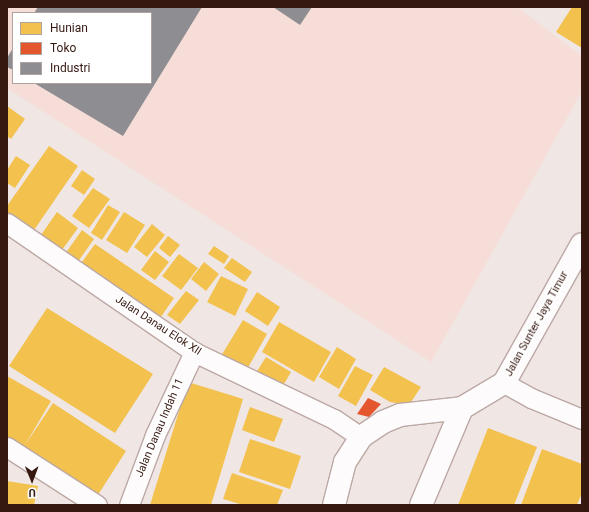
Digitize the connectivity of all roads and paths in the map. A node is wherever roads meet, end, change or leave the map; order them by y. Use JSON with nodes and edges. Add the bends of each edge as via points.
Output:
{"nodes":[{"id":1,"x":7,"y":223,"type":"edge"},
{"id":2,"x":582,"y":244,"type":"edge"},
{"id":3,"x":194,"y":352,"type":"junction"},
{"id":4,"x":504,"y":383,"type":"junction"},
{"id":5,"x":462,"y":408,"type":"junction"},
{"id":6,"x":582,"y":419,"type":"edge"},
{"id":7,"x":361,"y":437,"type":"junction"},
{"id":8,"x":7,"y":447,"type":"edge"},
{"id":9,"x":97,"y":505,"type":"edge"},
{"id":10,"x":129,"y":505,"type":"edge"},
{"id":11,"x":334,"y":505,"type":"edge"},
{"id":12,"x":421,"y":505,"type":"edge"}],
"edges":[{"from":1,"to":3,"type":"street","name":"Jalan Danau Elok XII"},
{"from":2,"to":4,"type":"street","name":"Jalan Sunter Jaya Timur"},
{"from":3,"to":7,"type":"street","name":"Jalan Danau Elok XII","via":[[334,419]]},
{"from":3,"to":10,"type":"street","name":"Jalan Danau Indah 11","via":[[155,435]]},
{"from":4,"to":5,"type":"street","name":"Jalan Sunter Jaya Timur"},
{"from":4,"to":6,"type":"street","via":[[531,398]]},
{"from":5,"to":7,"type":"street","via":[[400,415]]},
{"from":5,"to":12,"type":"street"},
{"from":7,"to":11,"type":"street","via":[[345,462]]},
{"from":8,"to":9,"type":"street"}]}
